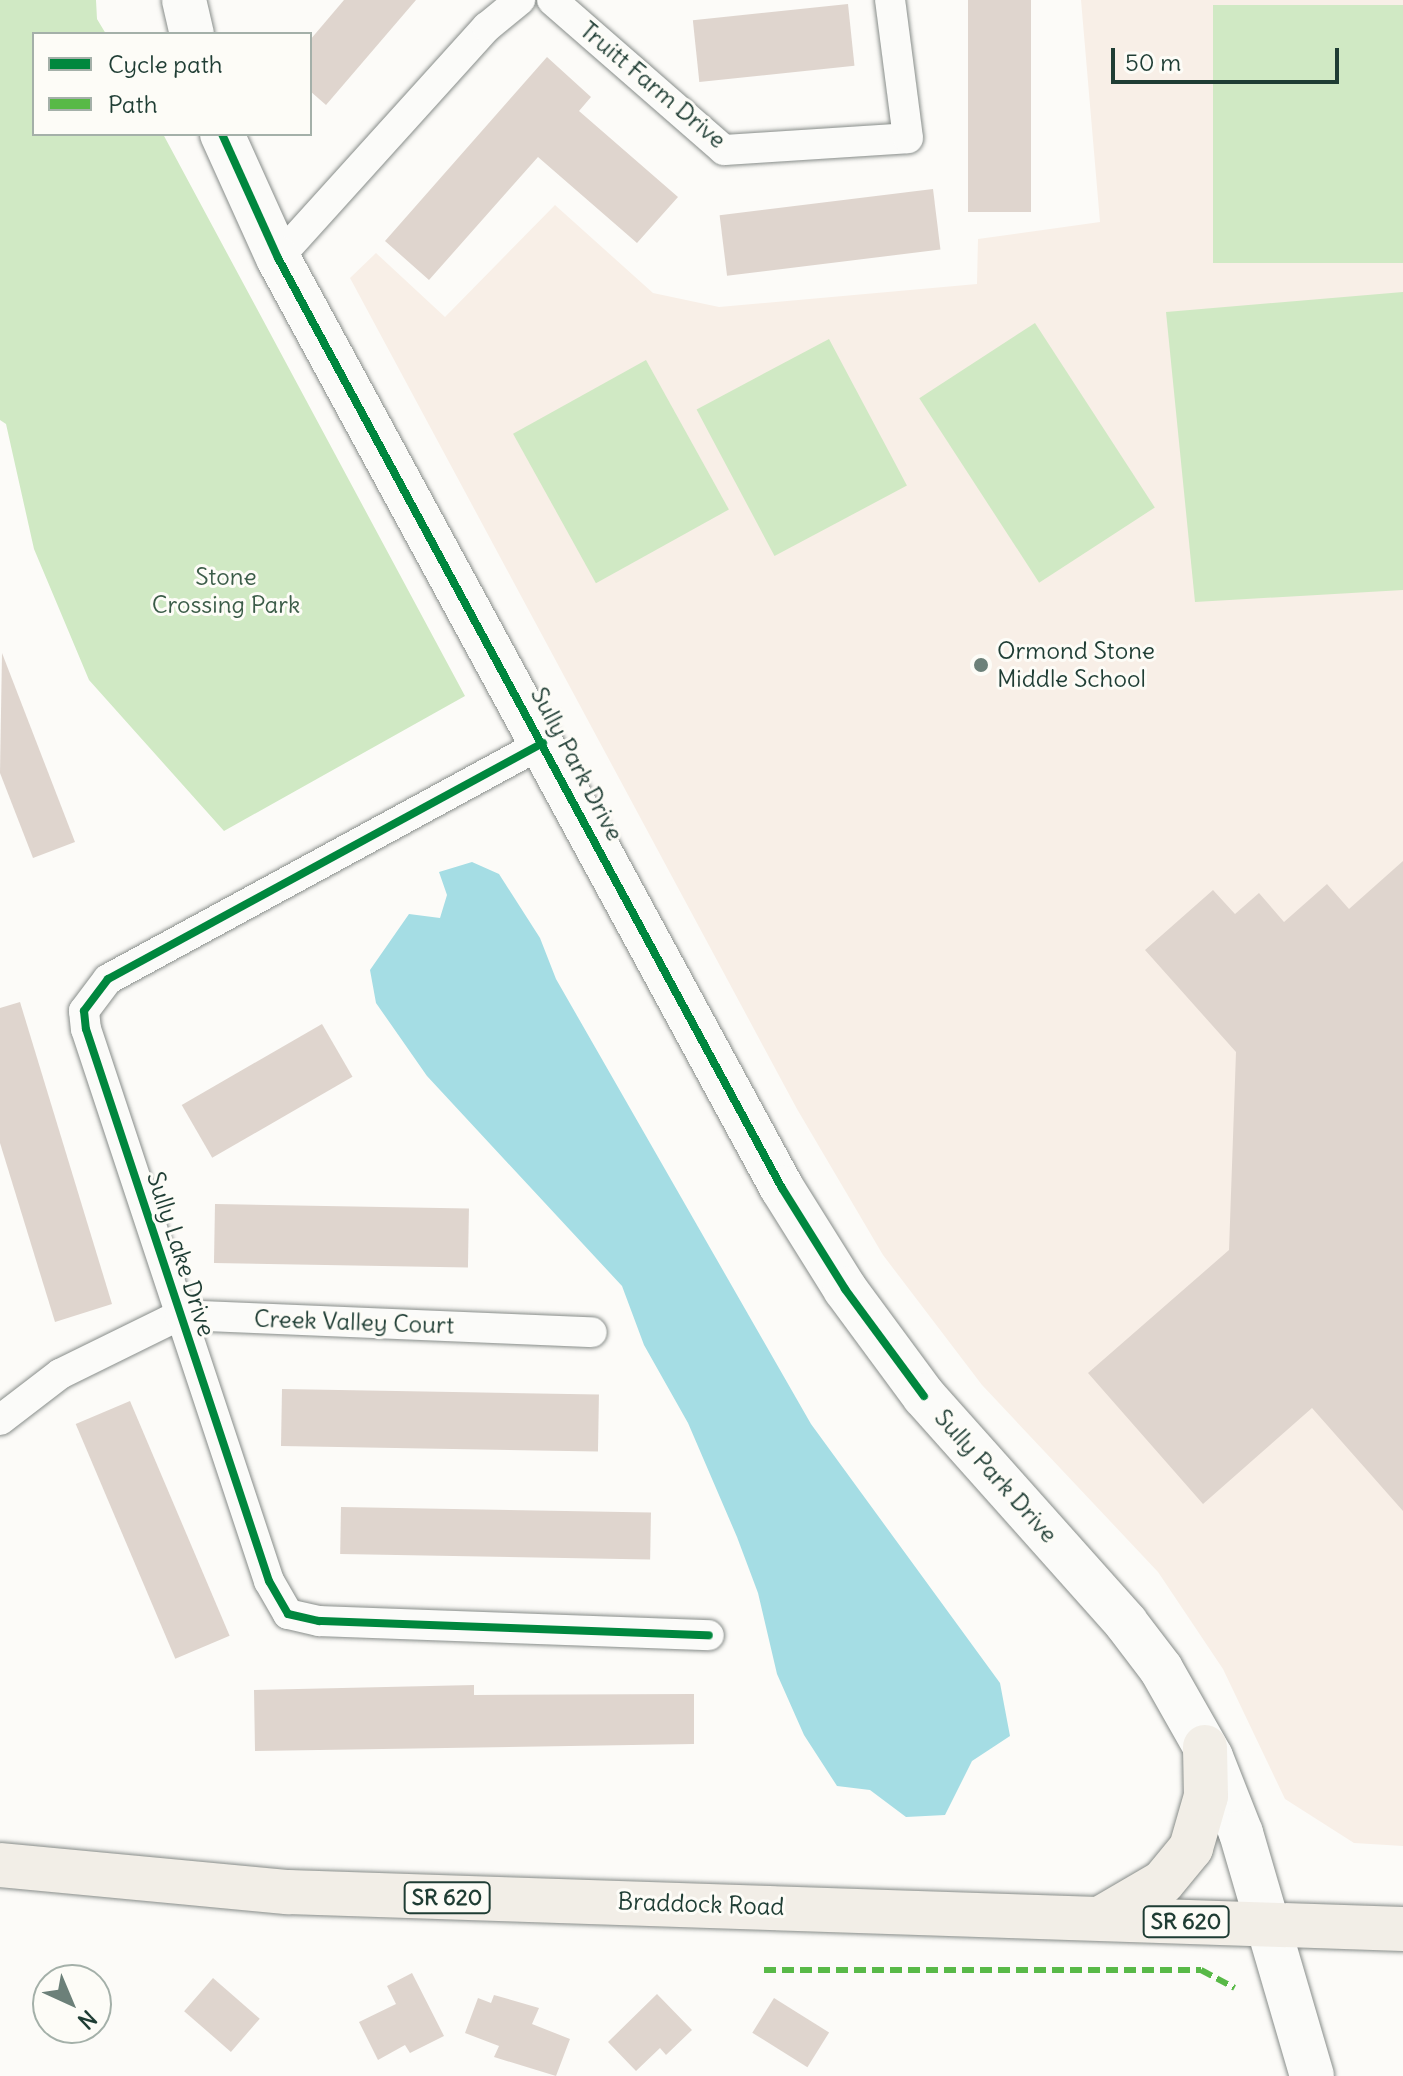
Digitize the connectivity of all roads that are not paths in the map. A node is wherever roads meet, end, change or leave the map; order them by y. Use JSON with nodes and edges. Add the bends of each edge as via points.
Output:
{"nodes":[{"id":1,"x":184,"y":0,"type":"edge"},
{"id":2,"x":520,"y":0,"type":"edge"},
{"id":3,"x":552,"y":0,"type":"edge"},
{"id":4,"x":890,"y":0,"type":"edge"},
{"id":5,"x":192,"y":32,"type":"edge"},
{"id":6,"x":223,"y":136,"type":"edge"},
{"id":7,"x":278,"y":258,"type":"junction"},
{"id":8,"x":543,"y":743,"type":"junction"},
{"id":9,"x":180,"y":1315,"type":"junction"},
{"id":10,"x":592,"y":1332,"type":"dead end"},
{"id":11,"x":0,"y":1420,"type":"edge"},
{"id":12,"x":709,"y":1635,"type":"dead end"},
{"id":13,"x":1205,"y":1747,"type":"junction"},
{"id":14,"x":0,"y":1865,"type":"edge"},
{"id":15,"x":1103,"y":1917,"type":"junction"},
{"id":16,"x":1269,"y":1926,"type":"junction"},
{"id":17,"x":1403,"y":1929,"type":"edge"},
{"id":18,"x":1312,"y":2076,"type":"edge"}],
"edges":[{"from":1,"to":5,"type":"street"},
{"from":2,"to":7,"type":"street","via":[[487,27]]},
{"from":3,"to":4,"type":"street","name":"Truitt Farm Drive","via":[[724,150],[908,138]]},
{"from":6,"to":7,"type":"street","name":"Sully Park Drive"},
{"from":7,"to":8,"type":"street","name":"Sully Park Drive"},
{"from":8,"to":9,"type":"street","name":"Sully Lake Drive","via":[[108,979],[91,999],[84,1011],[86,1029]]},
{"from":8,"to":13,"type":"street","name":"Sully Park Drive","via":[[782,1188],[845,1289],[967,1447],[1106,1597],[1161,1669]]},
{"from":9,"to":10,"type":"street","name":"Creek Valley Court"},
{"from":9,"to":11,"type":"street","name":"Creek Valley Court","via":[[60,1374]]},
{"from":9,"to":12,"type":"street","name":"Sully Lake Drive","via":[[269,1581],[288,1614],[319,1621]]},
{"from":13,"to":15,"type":"main road","via":[[1206,1796],[1187,1856],[1163,1882]]},
{"from":13,"to":16,"type":"street","name":"Sully Park Drive","via":[[1241,1833]]},
{"from":14,"to":15,"type":"main road","name":"Braddock Road","number":"SR 620","via":[[288,1892]]},
{"from":15,"to":16,"type":"main road","name":"Braddock Road","number":"SR 620"},
{"from":16,"to":17,"type":"main road","name":"Braddock Road","number":"SR 620"},
{"from":16,"to":18,"type":"street","name":"Sully Park Drive"}]}
